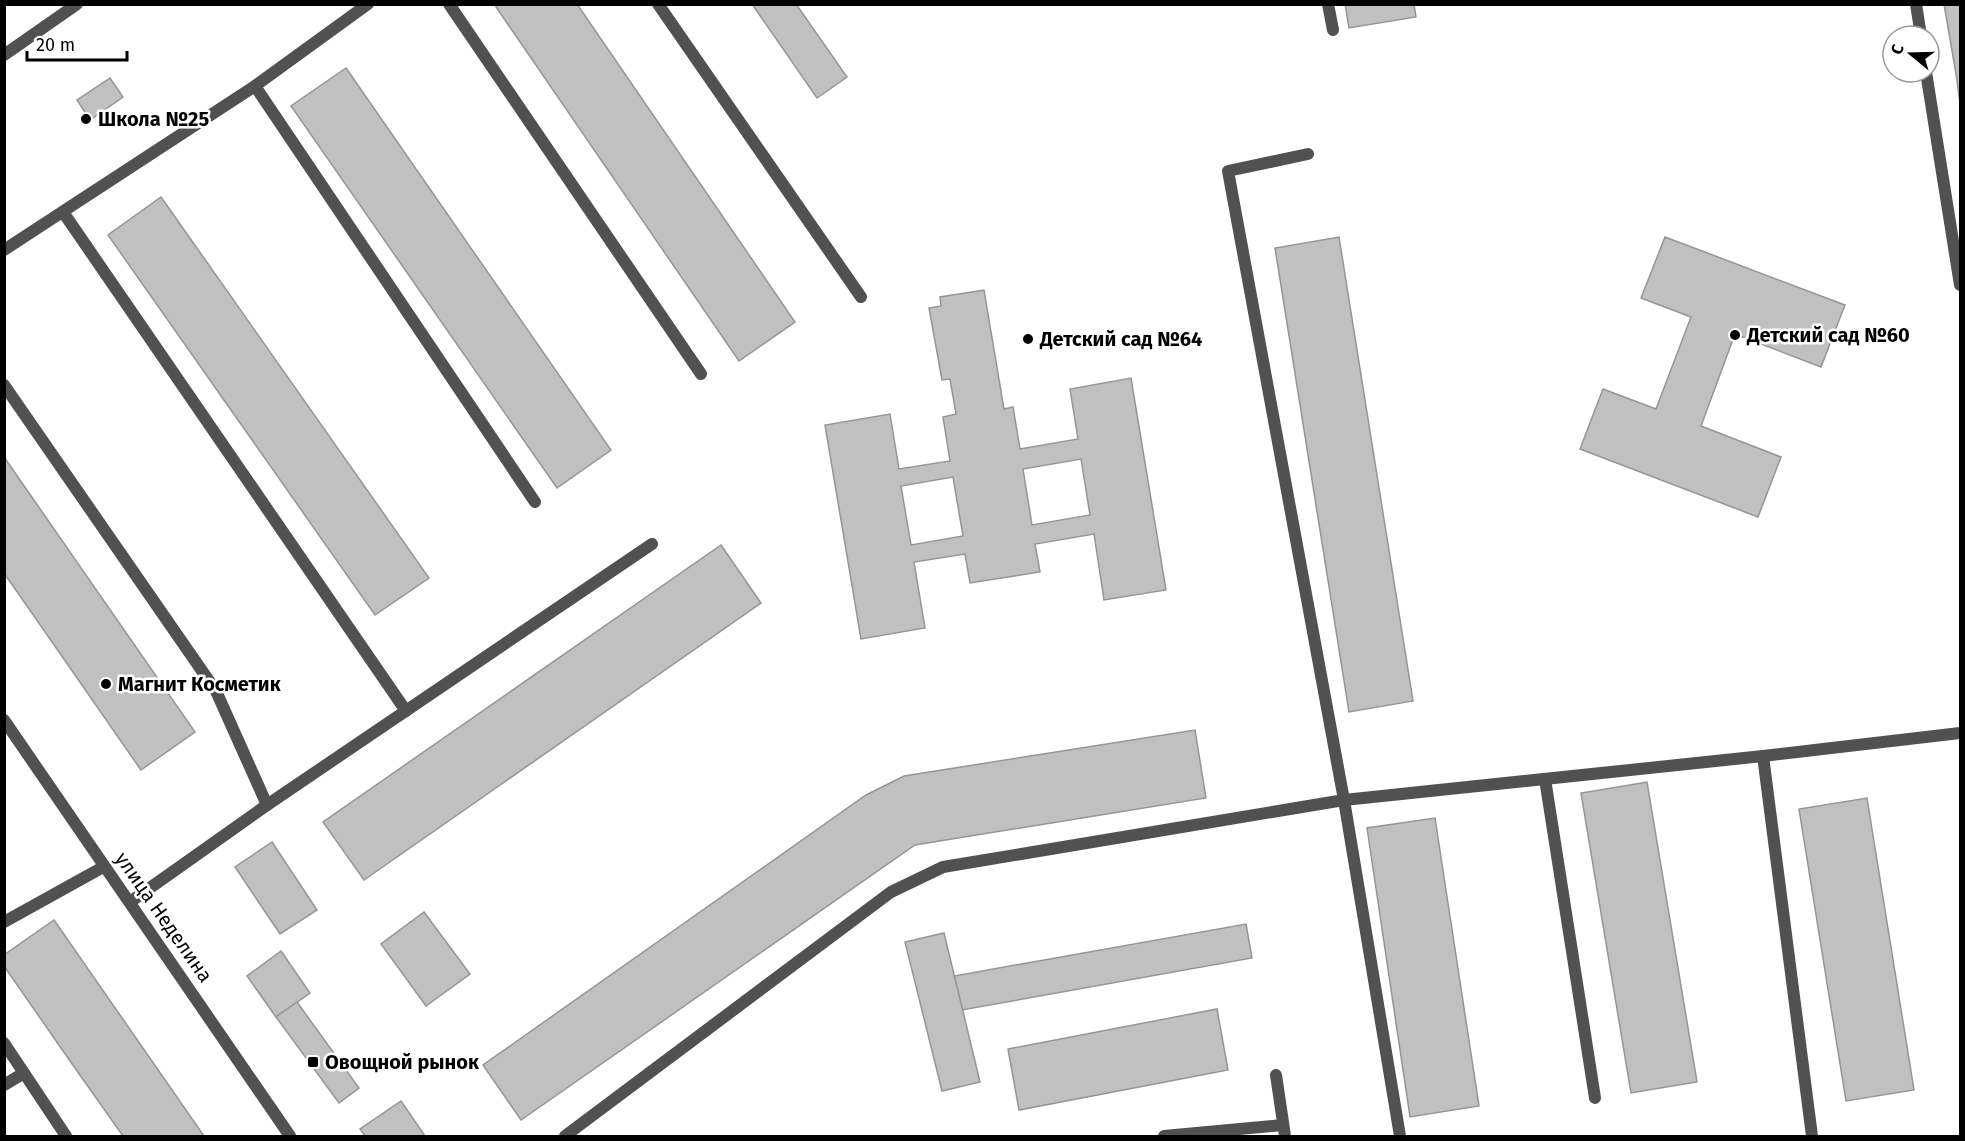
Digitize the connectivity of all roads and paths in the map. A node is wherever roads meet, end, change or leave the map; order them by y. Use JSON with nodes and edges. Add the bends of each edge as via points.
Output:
{"nodes":[{"id":1,"x":77,"y":4,"type":"edge"},
{"id":2,"x":368,"y":4,"type":"edge"},
{"id":3,"x":449,"y":4,"type":"edge"},
{"id":4,"x":658,"y":4,"type":"edge"},
{"id":5,"x":1328,"y":4,"type":"edge"},
{"id":6,"x":1916,"y":4,"type":"edge"},
{"id":7,"x":1919,"y":24,"type":"edge"},
{"id":8,"x":1333,"y":30,"type":"dead end"},
{"id":9,"x":4,"y":55,"type":"edge"},
{"id":10,"x":1928,"y":84,"type":"edge"},
{"id":11,"x":255,"y":86,"type":"junction"},
{"id":12,"x":1308,"y":154,"type":"dead end"},
{"id":13,"x":63,"y":212,"type":"junction"},
{"id":14,"x":4,"y":250,"type":"edge"},
{"id":15,"x":1960,"y":285,"type":"edge"},
{"id":16,"x":861,"y":297,"type":"dead end"},
{"id":17,"x":701,"y":374,"type":"dead end"},
{"id":18,"x":4,"y":385,"type":"edge"},
{"id":19,"x":535,"y":502,"type":"dead end"},
{"id":20,"x":652,"y":544,"type":"dead end"},
{"id":21,"x":406,"y":711,"type":"junction"},
{"id":22,"x":4,"y":720,"type":"edge"},
{"id":23,"x":1960,"y":733,"type":"edge"},
{"id":24,"x":1763,"y":756,"type":"junction"},
{"id":25,"x":1545,"y":779,"type":"junction"},
{"id":26,"x":1344,"y":800,"type":"junction"},
{"id":27,"x":267,"y":806,"type":"junction"},
{"id":28,"x":105,"y":866,"type":"junction"},
{"id":29,"x":130,"y":902,"type":"junction"},
{"id":30,"x":4,"y":922,"type":"edge"},
{"id":31,"x":4,"y":1043,"type":"edge"},
{"id":32,"x":24,"y":1073,"type":"junction"},
{"id":33,"x":1276,"y":1075,"type":"dead end"},
{"id":34,"x":4,"y":1085,"type":"edge"},
{"id":35,"x":1595,"y":1098,"type":"dead end"},
{"id":36,"x":1284,"y":1131,"type":"edge"},
{"id":37,"x":66,"y":1137,"type":"edge"},
{"id":38,"x":290,"y":1137,"type":"edge"},
{"id":39,"x":565,"y":1137,"type":"edge"},
{"id":40,"x":1164,"y":1137,"type":"edge"},
{"id":41,"x":1400,"y":1137,"type":"edge"},
{"id":42,"x":1812,"y":1137,"type":"edge"}],
"edges":[{"from":1,"to":9,"type":"street"},
{"from":2,"to":11,"type":"street"},
{"from":3,"to":17,"type":"street"},
{"from":4,"to":16,"type":"street"},
{"from":5,"to":8,"type":"street"},
{"from":6,"to":7,"type":"street"},
{"from":10,"to":15,"type":"street"},
{"from":11,"to":13,"type":"street"},
{"from":11,"to":19,"type":"street"},
{"from":12,"to":26,"type":"street","via":[[1228,171]]},
{"from":13,"to":14,"type":"street"},
{"from":13,"to":21,"type":"street"},
{"from":18,"to":27,"type":"street","via":[[216,691]]},
{"from":20,"to":21,"type":"street"},
{"from":21,"to":27,"type":"street"},
{"from":22,"to":28,"type":"street","name":"улица Неделина"},
{"from":23,"to":24,"type":"street"},
{"from":24,"to":25,"type":"street"},
{"from":24,"to":42,"type":"street"},
{"from":25,"to":26,"type":"street"},
{"from":25,"to":35,"type":"street"},
{"from":26,"to":39,"type":"street","via":[[943,867],[891,892]]},
{"from":26,"to":41,"type":"street"},
{"from":27,"to":29,"type":"street"},
{"from":28,"to":29,"type":"street","name":"улица Неделина"},
{"from":28,"to":30,"type":"street"},
{"from":29,"to":38,"type":"street","name":"улица Неделина"},
{"from":31,"to":32,"type":"street"},
{"from":32,"to":34,"type":"street"},
{"from":32,"to":37,"type":"street"},
{"from":33,"to":36,"type":"street"},
{"from":36,"to":40,"type":"street"}]}
